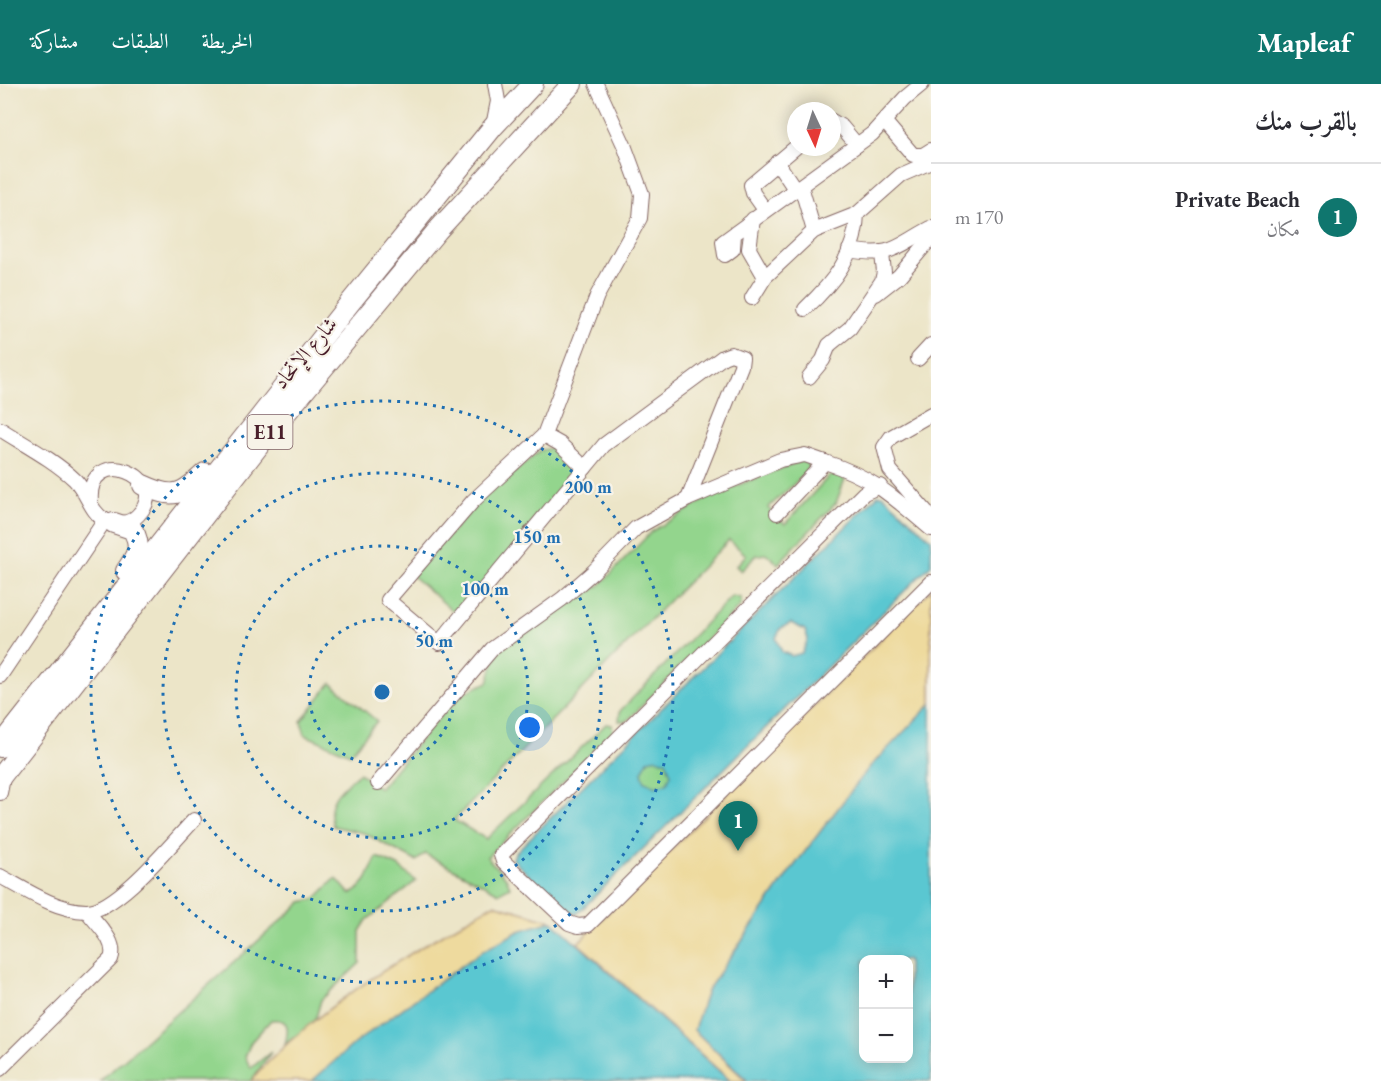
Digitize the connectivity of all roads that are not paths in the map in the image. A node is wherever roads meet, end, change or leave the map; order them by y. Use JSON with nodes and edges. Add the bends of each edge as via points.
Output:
{"nodes":[{"id":1,"x":495,"y":84,"type":"edge"},
{"id":2,"x":533,"y":84,"type":"edge"},
{"id":3,"x":572,"y":84,"type":"edge"},
{"id":4,"x":577,"y":84,"type":"edge"},
{"id":5,"x":596,"y":84,"type":"edge"},
{"id":6,"x":922,"y":84,"type":"edge"},
{"id":7,"x":556,"y":100,"type":"junction"},
{"id":8,"x":884,"y":121,"type":"junction"},
{"id":9,"x":841,"y":126,"type":"edge"},
{"id":10,"x":493,"y":127,"type":"junction"},
{"id":11,"x":857,"y":145,"type":"junction"},
{"id":12,"x":931,"y":150,"type":"edge"},
{"id":13,"x":787,"y":154,"type":"edge"},
{"id":14,"x":777,"y":162,"type":"junction"},
{"id":15,"x":931,"y":162,"type":"edge"},
{"id":16,"x":798,"y":188,"type":"junction"},
{"id":17,"x":765,"y":210,"type":"junction"},
{"id":18,"x":857,"y":214,"type":"junction"},
{"id":19,"x":753,"y":219,"type":"junction"},
{"id":20,"x":931,"y":228,"type":"edge"},
{"id":21,"x":814,"y":231,"type":"junction"},
{"id":22,"x":856,"y":232,"type":"junction"},
{"id":23,"x":734,"y":234,"type":"dead end"},
{"id":24,"x":931,"y":238,"type":"edge"},
{"id":25,"x":849,"y":250,"type":"junction"},
{"id":26,"x":880,"y":254,"type":"junction"},
{"id":27,"x":765,"y":277,"type":"junction"},
{"id":28,"x":872,"y":297,"type":"junction"},
{"id":29,"x":752,"y":298,"type":"dead end"},
{"id":30,"x":805,"y":309,"type":"dead end"},
{"id":31,"x":931,"y":345,"type":"edge"},
{"id":32,"x":918,"y":359,"type":"dead end"},
{"id":33,"x":809,"y":377,"type":"dead end"},
{"id":34,"x":931,"y":414,"type":"edge"},
{"id":35,"x":0,"y":429,"type":"edge"},
{"id":36,"x":247,"y":434,"type":"junction"},
{"id":37,"x":544,"y":435,"type":"junction"},
{"id":38,"x":825,"y":462,"type":"junction"},
{"id":39,"x":585,"y":468,"type":"junction"},
{"id":40,"x":66,"y":472,"type":"junction"},
{"id":41,"x":102,"y":474,"type":"junction"},
{"id":42,"x":143,"y":485,"type":"junction"},
{"id":43,"x":880,"y":486,"type":"junction"},
{"id":44,"x":688,"y":499,"type":"junction"},
{"id":45,"x":91,"y":502,"type":"junction"},
{"id":46,"x":777,"y":513,"type":"dead end"},
{"id":47,"x":931,"y":517,"type":"edge"},
{"id":48,"x":109,"y":522,"type":"junction"},
{"id":49,"x":931,"y":529,"type":"edge"},
{"id":50,"x":931,"y":582,"type":"edge"},
{"id":51,"x":64,"y":665,"type":"junction"},
{"id":52,"x":0,"y":676,"type":"edge"},
{"id":53,"x":0,"y":747,"type":"edge"},
{"id":54,"x":2,"y":775,"type":"edge"},
{"id":55,"x":378,"y":783,"type":"dead end"},
{"id":56,"x":0,"y":794,"type":"edge"},
{"id":57,"x":194,"y":820,"type":"dead end"},
{"id":58,"x":0,"y":876,"type":"edge"},
{"id":59,"x":87,"y":911,"type":"junction"},
{"id":60,"x":0,"y":1069,"type":"edge"}],
"edges":[{"from":1,"to":10,"type":"street","via":[[498,101]]},
{"from":2,"to":10,"type":"highway","name":"شارع الإتحاد","number":"E11"},
{"from":3,"to":7,"type":"highway","name":"شارع الإتحاد","number":"E11"},
{"from":4,"to":7,"type":"street"},
{"from":5,"to":37,"type":"street","via":[[624,145],[643,207],[597,296]]},
{"from":6,"to":8,"type":"street"},
{"from":7,"to":54,"type":"highway","name":"شارع الإتحاد","number":"E11","via":[[437,231],[261,443]]},
{"from":8,"to":11,"type":"street"},
{"from":8,"to":12,"type":"street","via":[[913,155]]},
{"from":9,"to":11,"type":"street"},
{"from":10,"to":36,"type":"highway","name":"شارع الإتحاد","number":"E11"},
{"from":11,"to":16,"type":"street"},
{"from":13,"to":14,"type":"street"},
{"from":14,"to":16,"type":"street"},
{"from":14,"to":17,"type":"street","via":[[751,185]]},
{"from":15,"to":18,"type":"street","via":[[901,175]]},
{"from":16,"to":17,"type":"street"},
{"from":16,"to":21,"type":"street"},
{"from":17,"to":19,"type":"street"},
{"from":18,"to":21,"type":"street"},
{"from":18,"to":22,"type":"street"},
{"from":19,"to":23,"type":"street"},
{"from":19,"to":27,"type":"street","via":[[749,249]]},
{"from":20,"to":26,"type":"street","via":[[902,247]]},
{"from":21,"to":27,"type":"street"},
{"from":22,"to":25,"type":"street"},
{"from":22,"to":26,"type":"street"},
{"from":24,"to":28,"type":"street","via":[[899,276]]},
{"from":25,"to":26,"type":"street"},
{"from":25,"to":30,"type":"street","via":[[840,274]]},
{"from":26,"to":28,"type":"street","via":[[884,276]]},
{"from":27,"to":29,"type":"street"},
{"from":28,"to":33,"type":"street","via":[[850,328],[829,345]]},
{"from":31,"to":32,"type":"street"},
{"from":34,"to":47,"type":"street","via":[[891,436],[884,447],[890,470]]},
{"from":35,"to":40,"type":"street"},
{"from":36,"to":42,"type":"highway","via":[[183,492],[160,493]]},
{"from":36,"to":51,"type":"highway","name":"شارع الإتحاد","number":"E11"},
{"from":37,"to":39,"type":"street","via":[[560,444]]},
{"from":37,"to":39,"type":"street","via":[[473,501],[388,600],[439,643]]},
{"from":38,"to":43,"type":"street"},
{"from":38,"to":44,"type":"street","via":[[805,455],[780,460]]},
{"from":38,"to":46,"type":"street"},
{"from":39,"to":44,"type":"street","via":[[604,445],[714,363],[737,355],[742,358],[738,376]]},
{"from":40,"to":41,"type":"street"},
{"from":40,"to":45,"type":"street"},
{"from":41,"to":42,"type":"street","via":[[126,470]]},
{"from":41,"to":45,"type":"street","via":[[92,487]]},
{"from":42,"to":48,"type":"street","via":[[146,498],[139,515],[123,524]]},
{"from":43,"to":49,"type":"street"},
{"from":43,"to":50,"type":"street","via":[[864,493],[501,855],[503,861],[569,923],[588,925]]},
{"from":44,"to":55,"type":"street","via":[[636,528],[562,599],[492,649]]},
{"from":45,"to":48,"type":"street"},
{"from":48,"to":51,"type":"highway","via":[[132,529],[139,548]]},
{"from":48,"to":52,"type":"street"},
{"from":51,"to":53,"type":"highway","name":"شارع الإتحاد","number":"E11"},
{"from":54,"to":56,"type":"street"},
{"from":57,"to":59,"type":"street","via":[[123,894],[97,910]]},
{"from":58,"to":59,"type":"street","via":[[54,904]]},
{"from":59,"to":60,"type":"street","via":[[110,941],[114,952],[111,958]]}]}
